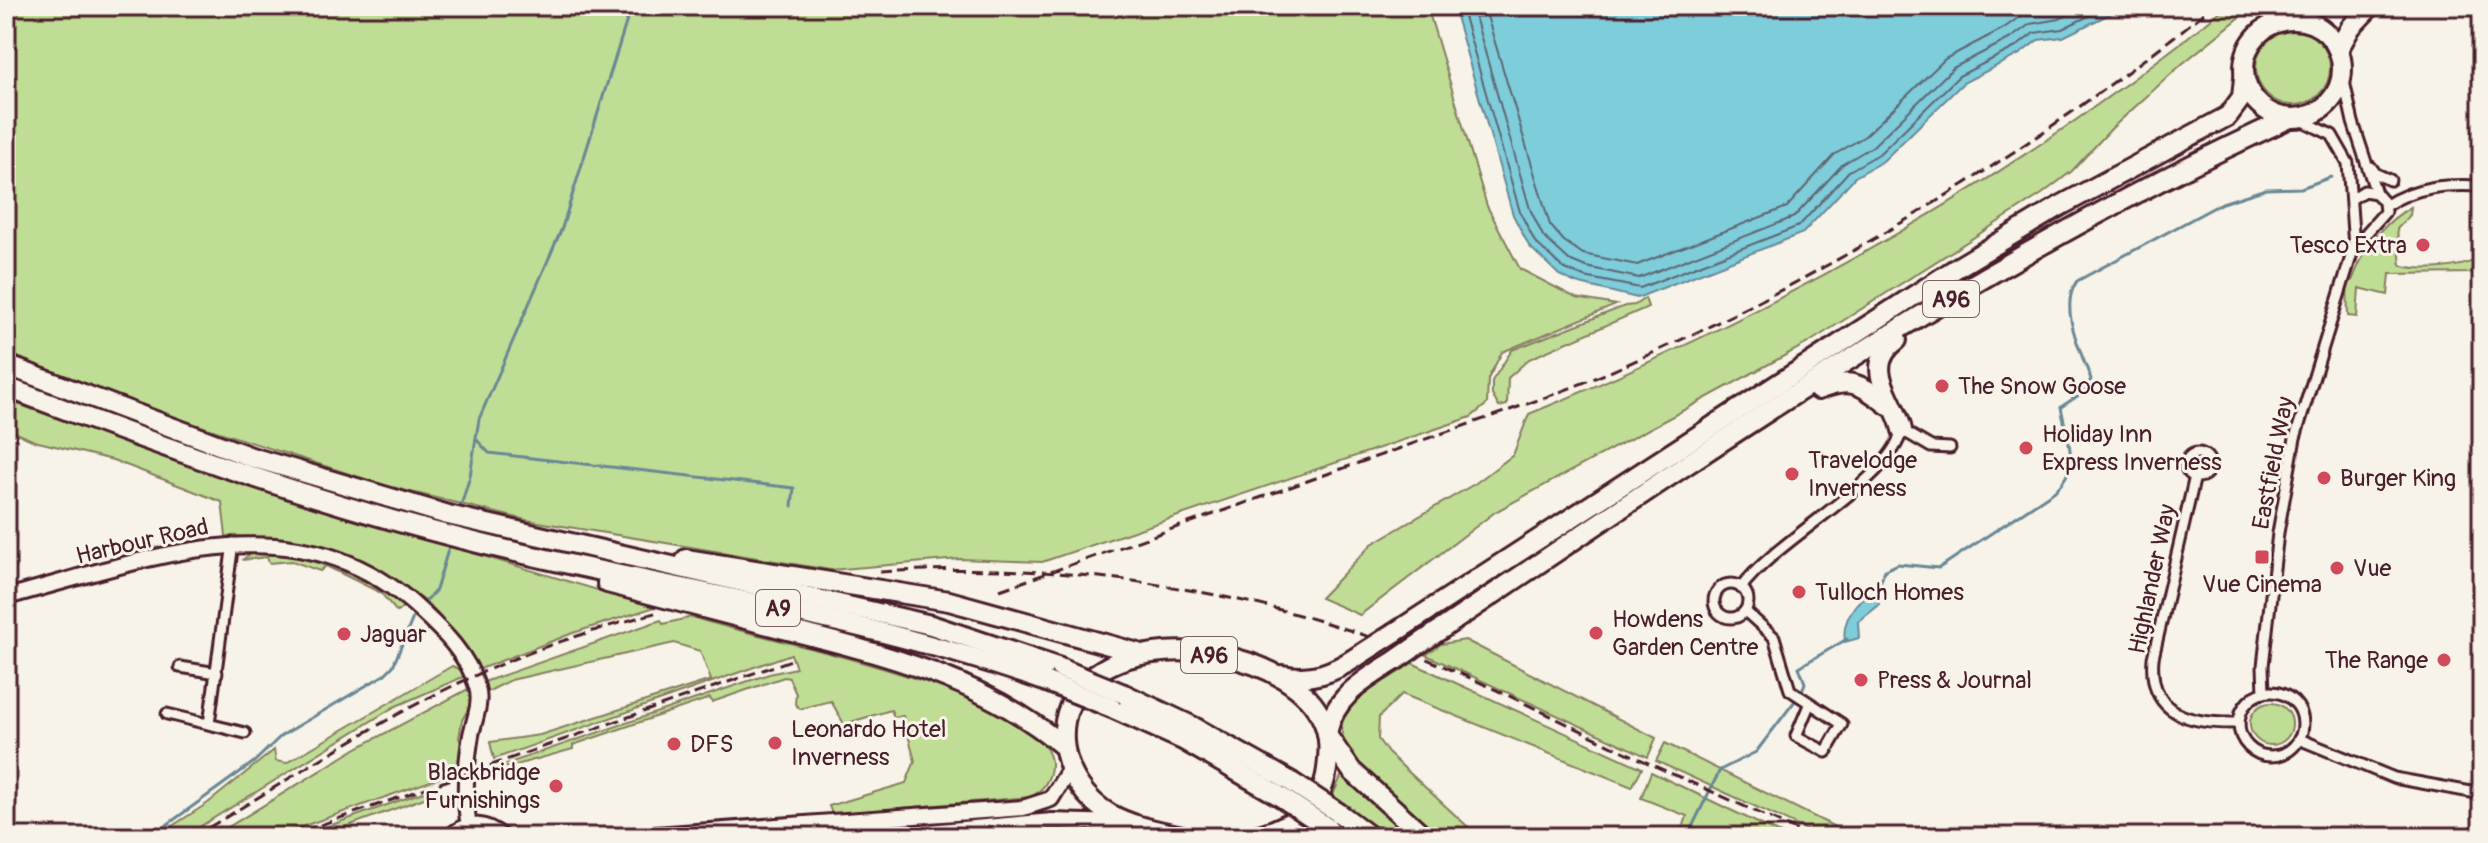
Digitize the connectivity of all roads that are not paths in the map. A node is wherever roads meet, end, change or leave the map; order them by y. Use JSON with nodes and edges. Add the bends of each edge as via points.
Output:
{"nodes":[{"id":1,"x":2313,"y":6,"type":"edge"},
{"id":2,"x":2371,"y":6,"type":"edge"},
{"id":3,"x":2280,"y":22,"type":"junction"},
{"id":4,"x":2338,"y":50,"type":"junction"},
{"id":5,"x":2342,"y":72,"type":"junction"},
{"id":6,"x":2244,"y":78,"type":"junction"},
{"id":7,"x":2294,"y":118,"type":"junction"},
{"id":8,"x":2366,"y":161,"type":"junction"},
{"id":9,"x":2390,"y":180,"type":"dead end"},
{"id":10,"x":2482,"y":186,"type":"edge"},
{"id":11,"x":2353,"y":198,"type":"junction"},
{"id":12,"x":2381,"y":198,"type":"junction"},
{"id":13,"x":2353,"y":218,"type":"junction"},
{"id":14,"x":2372,"y":226,"type":"junction"},
{"id":15,"x":2354,"y":247,"type":"junction"},
{"id":16,"x":1967,"y":289,"type":"junction"},
{"id":17,"x":6,"y":365,"type":"edge"},
{"id":18,"x":6,"y":387,"type":"edge"},
{"id":19,"x":1893,"y":410,"type":"junction"},
{"id":20,"x":1749,"y":426,"type":"junction"},
{"id":21,"x":1902,"y":430,"type":"junction"},
{"id":22,"x":1950,"y":448,"type":"dead end"},
{"id":23,"x":2195,"y":476,"type":"dead end"},
{"id":24,"x":233,"y":543,"type":"junction"},
{"id":25,"x":505,"y":550,"type":"junction"},
{"id":26,"x":598,"y":552,"type":"junction"},
{"id":27,"x":1741,"y":588,"type":"junction"},
{"id":28,"x":6,"y":597,"type":"edge"},
{"id":29,"x":1745,"y":611,"type":"junction"},
{"id":30,"x":1720,"y":615,"type":"junction"},
{"id":31,"x":1714,"y":627,"type":"dead end"},
{"id":32,"x":1140,"y":654,"type":"junction"},
{"id":33,"x":180,"y":667,"type":"dead end"},
{"id":34,"x":217,"y":673,"type":"junction"},
{"id":35,"x":1275,"y":674,"type":"junction"},
{"id":36,"x":1054,"y":675,"type":"junction"},
{"id":37,"x":2264,"y":693,"type":"junction"},
{"id":38,"x":1801,"y":699,"type":"junction"},
{"id":39,"x":167,"y":714,"type":"dead end"},
{"id":40,"x":2239,"y":723,"type":"junction"},
{"id":41,"x":209,"y":724,"type":"junction"},
{"id":42,"x":245,"y":733,"type":"dead end"},
{"id":43,"x":1328,"y":736,"type":"junction"},
{"id":44,"x":2299,"y":739,"type":"junction"},
{"id":45,"x":1063,"y":746,"type":"junction"},
{"id":46,"x":1069,"y":770,"type":"junction"},
{"id":47,"x":2482,"y":794,"type":"edge"},
{"id":48,"x":469,"y":825,"type":"junction"},
{"id":49,"x":1137,"y":825,"type":"junction"},
{"id":50,"x":1336,"y":826,"type":"edge"},
{"id":51,"x":1261,"y":836,"type":"edge"},
{"id":52,"x":450,"y":837,"type":"edge"},
{"id":53,"x":502,"y":837,"type":"edge"},
{"id":54,"x":629,"y":837,"type":"edge"},
{"id":55,"x":872,"y":837,"type":"edge"},
{"id":56,"x":1186,"y":837,"type":"edge"},
{"id":57,"x":1371,"y":837,"type":"edge"},
{"id":58,"x":1425,"y":837,"type":"edge"}],
"edges":[{"from":1,"to":3,"type":"highway","number":"A96"},
{"from":2,"to":4,"type":"highway"},
{"from":3,"to":4,"type":"highway","via":[[2319,27]]},
{"from":3,"to":6,"type":"highway","number":"A96","via":[[2257,36],[2244,61]]},
{"from":4,"to":5,"type":"highway"},
{"from":5,"to":7,"type":"highway","number":"A96","via":[[2329,103],[2314,114]]},
{"from":5,"to":8,"type":"street"},
{"from":6,"to":7,"type":"highway","via":[[2264,109]]},
{"from":6,"to":35,"type":"highway","number":"A96","bridge":true,"via":[[2242,97],[2228,116],[1958,267],[1358,656],[1311,678]]},
{"from":7,"to":11,"type":"street","via":[[2316,125],[2339,143]]},
{"from":7,"to":16,"type":"highway","number":"A96","via":[[2142,188]]},
{"from":8,"to":9,"type":"street"},
{"from":8,"to":12,"type":"street"},
{"from":10,"to":12,"type":"street","via":[[2437,186]]},
{"from":11,"to":12,"type":"street","via":[[2364,191]]},
{"from":11,"to":13,"type":"street"},
{"from":12,"to":14,"type":"street","via":[[2384,217]]},
{"from":13,"to":14,"type":"street"},
{"from":13,"to":15,"type":"street"},
{"from":14,"to":15,"type":"street"},
{"from":15,"to":37,"type":"street","name":"Eastfield Way","via":[[2305,397],[2287,479],[2265,644]]},
{"from":16,"to":19,"type":"highway","via":[[1885,352],[1880,380]]},
{"from":16,"to":20,"type":"highway","number":"A96"},
{"from":17,"to":26,"type":"highway","number":"A9","via":[[251,457]]},
{"from":18,"to":25,"type":"highway","number":"A9","via":[[252,476]]},
{"from":19,"to":20,"type":"highway","via":[[1863,386],[1840,383]]},
{"from":19,"to":21,"type":"highway"},
{"from":20,"to":43,"type":"highway","number":"A96","via":[[1343,698]]},
{"from":21,"to":22,"type":"street","via":[[1931,447]]},
{"from":21,"to":27,"type":"street","via":[[1873,471],[1771,555]]},
{"from":23,"to":40,"type":"street","name":"Highlander Way","via":[[2153,658],[2153,680],[2163,701],[2184,718]]},
{"from":24,"to":28,"type":"main road","name":"Harbour Road"},
{"from":24,"to":34,"type":"street"},
{"from":24,"to":48,"type":"main road","name":"Harbour Road","via":[[296,548],[348,564],[398,592],[445,635],[471,672],[479,694],[466,785]]},
{"from":25,"to":36,"type":"highway","number":"A9","via":[[923,641]]},
{"from":25,"to":45,"type":"highway","number":"A9","via":[[553,570],[927,670],[1006,704]]},
{"from":26,"to":32,"type":"highway","number":"A9","via":[[673,558],[949,601]]},
{"from":26,"to":36,"type":"highway","number":"A9","via":[[931,625]]},
{"from":27,"to":29,"type":"street","via":[[1748,601]]},
{"from":27,"to":30,"type":"street","via":[[1728,585],[1712,592]]},
{"from":29,"to":30,"type":"street","via":[[1736,617]]},
{"from":29,"to":38,"type":"street","via":[[1774,637],[1785,682]]},
{"from":30,"to":31,"type":"street"},
{"from":32,"to":35,"type":"highway","number":"A96","via":[[1233,658]]},
{"from":32,"to":45,"type":"highway","number":"A96","via":[[1097,672],[1083,684],[1064,723]]},
{"from":33,"to":34,"type":"street"},
{"from":34,"to":41,"type":"street"},
{"from":35,"to":43,"type":"highway","number":"A96","via":[[1309,699]]},
{"from":36,"to":50,"type":"highway","number":"A9","bridge":true,"via":[[1118,701],[1183,740],[1284,788]]},
{"from":37,"to":40,"type":"street","via":[[2250,701]]},
{"from":37,"to":44,"type":"street","via":[[2287,696],[2298,706]]},
{"from":38,"to":38,"type":"street","via":[[1842,724],[1826,752],[1796,736]]},
{"from":39,"to":41,"type":"street"},
{"from":40,"to":44,"type":"street","via":[[2249,747],[2264,755],[2284,753]]},
{"from":41,"to":42,"type":"street"},
{"from":43,"to":51,"type":"highway","number":"A96","via":[[1322,790],[1314,803],[1297,819]]},
{"from":43,"to":58,"type":"highway","via":[[1352,771]]},
{"from":44,"to":47,"type":"street","via":[[2394,778]]},
{"from":45,"to":46,"type":"highway","number":"A96"},
{"from":46,"to":49,"type":"highway","number":"A96","via":[[1095,803]]},
{"from":46,"to":54,"type":"main road","via":[[1056,794],[1034,807]]},
{"from":48,"to":52,"type":"main road"},
{"from":48,"to":53,"type":"main road","via":[[482,825]]},
{"from":49,"to":55,"type":"main road","via":[[1052,821]]},
{"from":49,"to":56,"type":"highway","number":"A96"},
{"from":50,"to":57,"type":"highway","number":"A9"}]}
